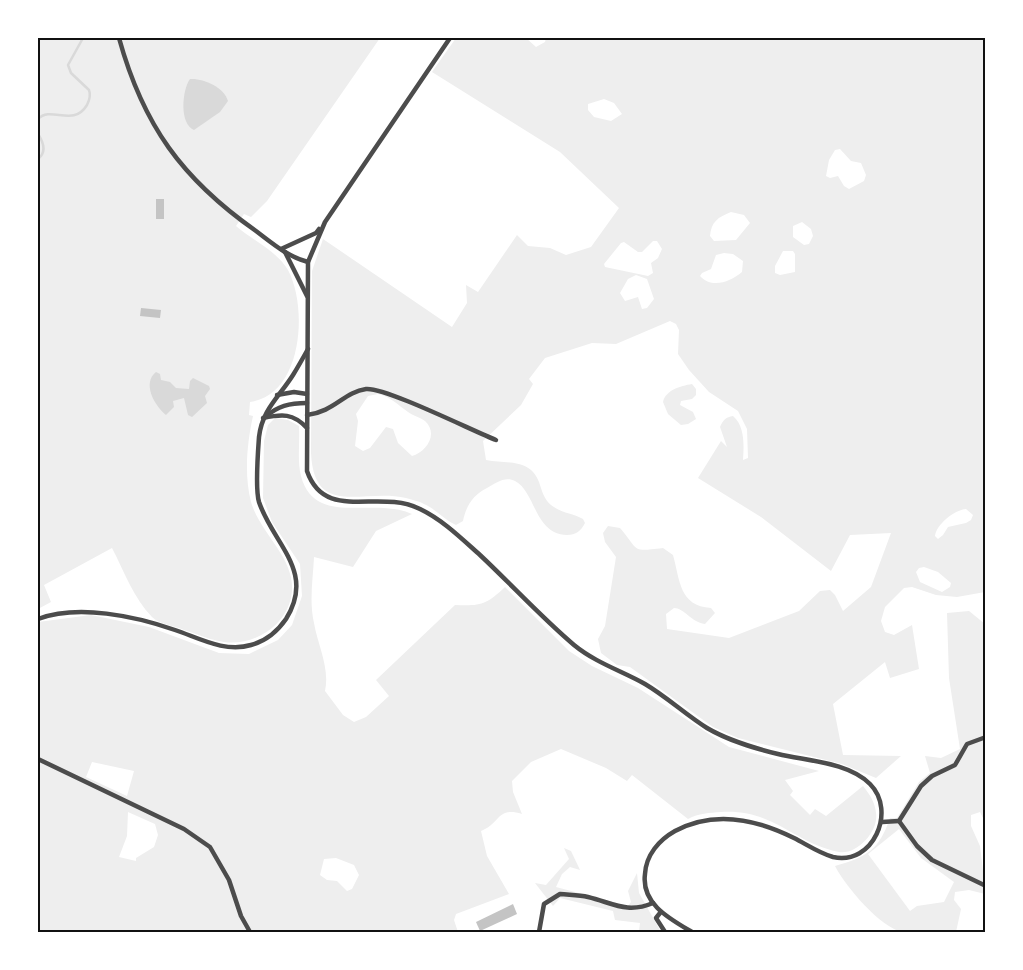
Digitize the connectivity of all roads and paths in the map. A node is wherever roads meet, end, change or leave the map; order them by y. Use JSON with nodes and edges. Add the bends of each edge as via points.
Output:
{"nodes":[{"id":1,"x":119,"y":38,"type":"edge"},
{"id":2,"x":450,"y":38,"type":"edge"},
{"id":3,"x":325,"y":222,"type":"junction"},
{"id":4,"x":283,"y":251,"type":"junction"},
{"id":5,"x":308,"y":262,"type":"junction"},
{"id":6,"x":307,"y":296,"type":"junction"},
{"id":7,"x":308,"y":347,"type":"junction"},
{"id":8,"x":307,"y":394,"type":"junction"},
{"id":9,"x":276,"y":396,"type":"junction"},
{"id":10,"x":307,"y":403,"type":"junction"},
{"id":11,"x":307,"y":415,"type":"junction"},
{"id":12,"x":264,"y":418,"type":"junction"},
{"id":13,"x":307,"y":428,"type":"junction"},
{"id":14,"x":496,"y":440,"type":"dead end"},
{"id":15,"x":38,"y":619,"type":"edge"},
{"id":16,"x":986,"y":737,"type":"edge"},
{"id":17,"x":38,"y":759,"type":"edge"},
{"id":18,"x":899,"y":821,"type":"junction"},
{"id":19,"x":882,"y":822,"type":"junction"},
{"id":20,"x":986,"y":886,"type":"edge"},
{"id":21,"x":653,"y":903,"type":"junction"},
{"id":22,"x":660,"y":913,"type":"junction"},
{"id":23,"x":250,"y":932,"type":"edge"},
{"id":24,"x":539,"y":932,"type":"edge"},
{"id":25,"x":664,"y":932,"type":"edge"},
{"id":26,"x":692,"y":932,"type":"edge"}],
"edges":[{"from":1,"to":4,"type":"street","via":[[143,108],[174,155],[215,200]]},
{"from":2,"to":3,"type":"street"},
{"from":3,"to":4,"type":"street","via":[[316,233]]},
{"from":3,"to":5,"type":"street"},
{"from":4,"to":5,"type":"street"},
{"from":4,"to":6,"type":"street"},
{"from":5,"to":6,"type":"street"},
{"from":6,"to":7,"type":"street"},
{"from":7,"to":8,"type":"street"},
{"from":7,"to":9,"type":"street"},
{"from":8,"to":9,"type":"street","via":[[289,392]]},
{"from":8,"to":10,"type":"street"},
{"from":9,"to":12,"type":"street"},
{"from":10,"to":11,"type":"street"},
{"from":10,"to":12,"type":"street","via":[[286,404]]},
{"from":11,"to":13,"type":"street"},
{"from":11,"to":14,"type":"street","via":[[319,414],[349,394],[367,389],[388,394]]},
{"from":12,"to":13,"type":"street","via":[[290,415]]},
{"from":12,"to":15,"type":"street","via":[[258,458],[259,500],[297,574],[293,608],[280,628],[263,642],[241,648],[218,646],[172,629],[106,614],[79,611]]},
{"from":13,"to":19,"type":"street","via":[[307,471],[323,496],[337,501],[399,502],[430,514],[470,546],[585,653],[645,684],[726,738],[858,775],[879,797]]},
{"from":16,"to":18,"type":"street","via":[[967,744],[955,765],[932,776],[921,786]]},
{"from":17,"to":23,"type":"street","via":[[184,829],[210,847],[229,880]]},
{"from":18,"to":19,"type":"street"},
{"from":18,"to":20,"type":"street","via":[[932,860]]},
{"from":19,"to":21,"type":"street","via":[[872,842],[849,857],[833,857],[755,822],[718,818],[685,826],[657,845],[647,863],[645,884]]},
{"from":21,"to":22,"type":"street"},
{"from":21,"to":24,"type":"street","via":[[639,909],[618,907],[586,897],[560,894],[544,904]]},
{"from":22,"to":25,"type":"street","via":[[656,918]]},
{"from":22,"to":26,"type":"street"}]}
